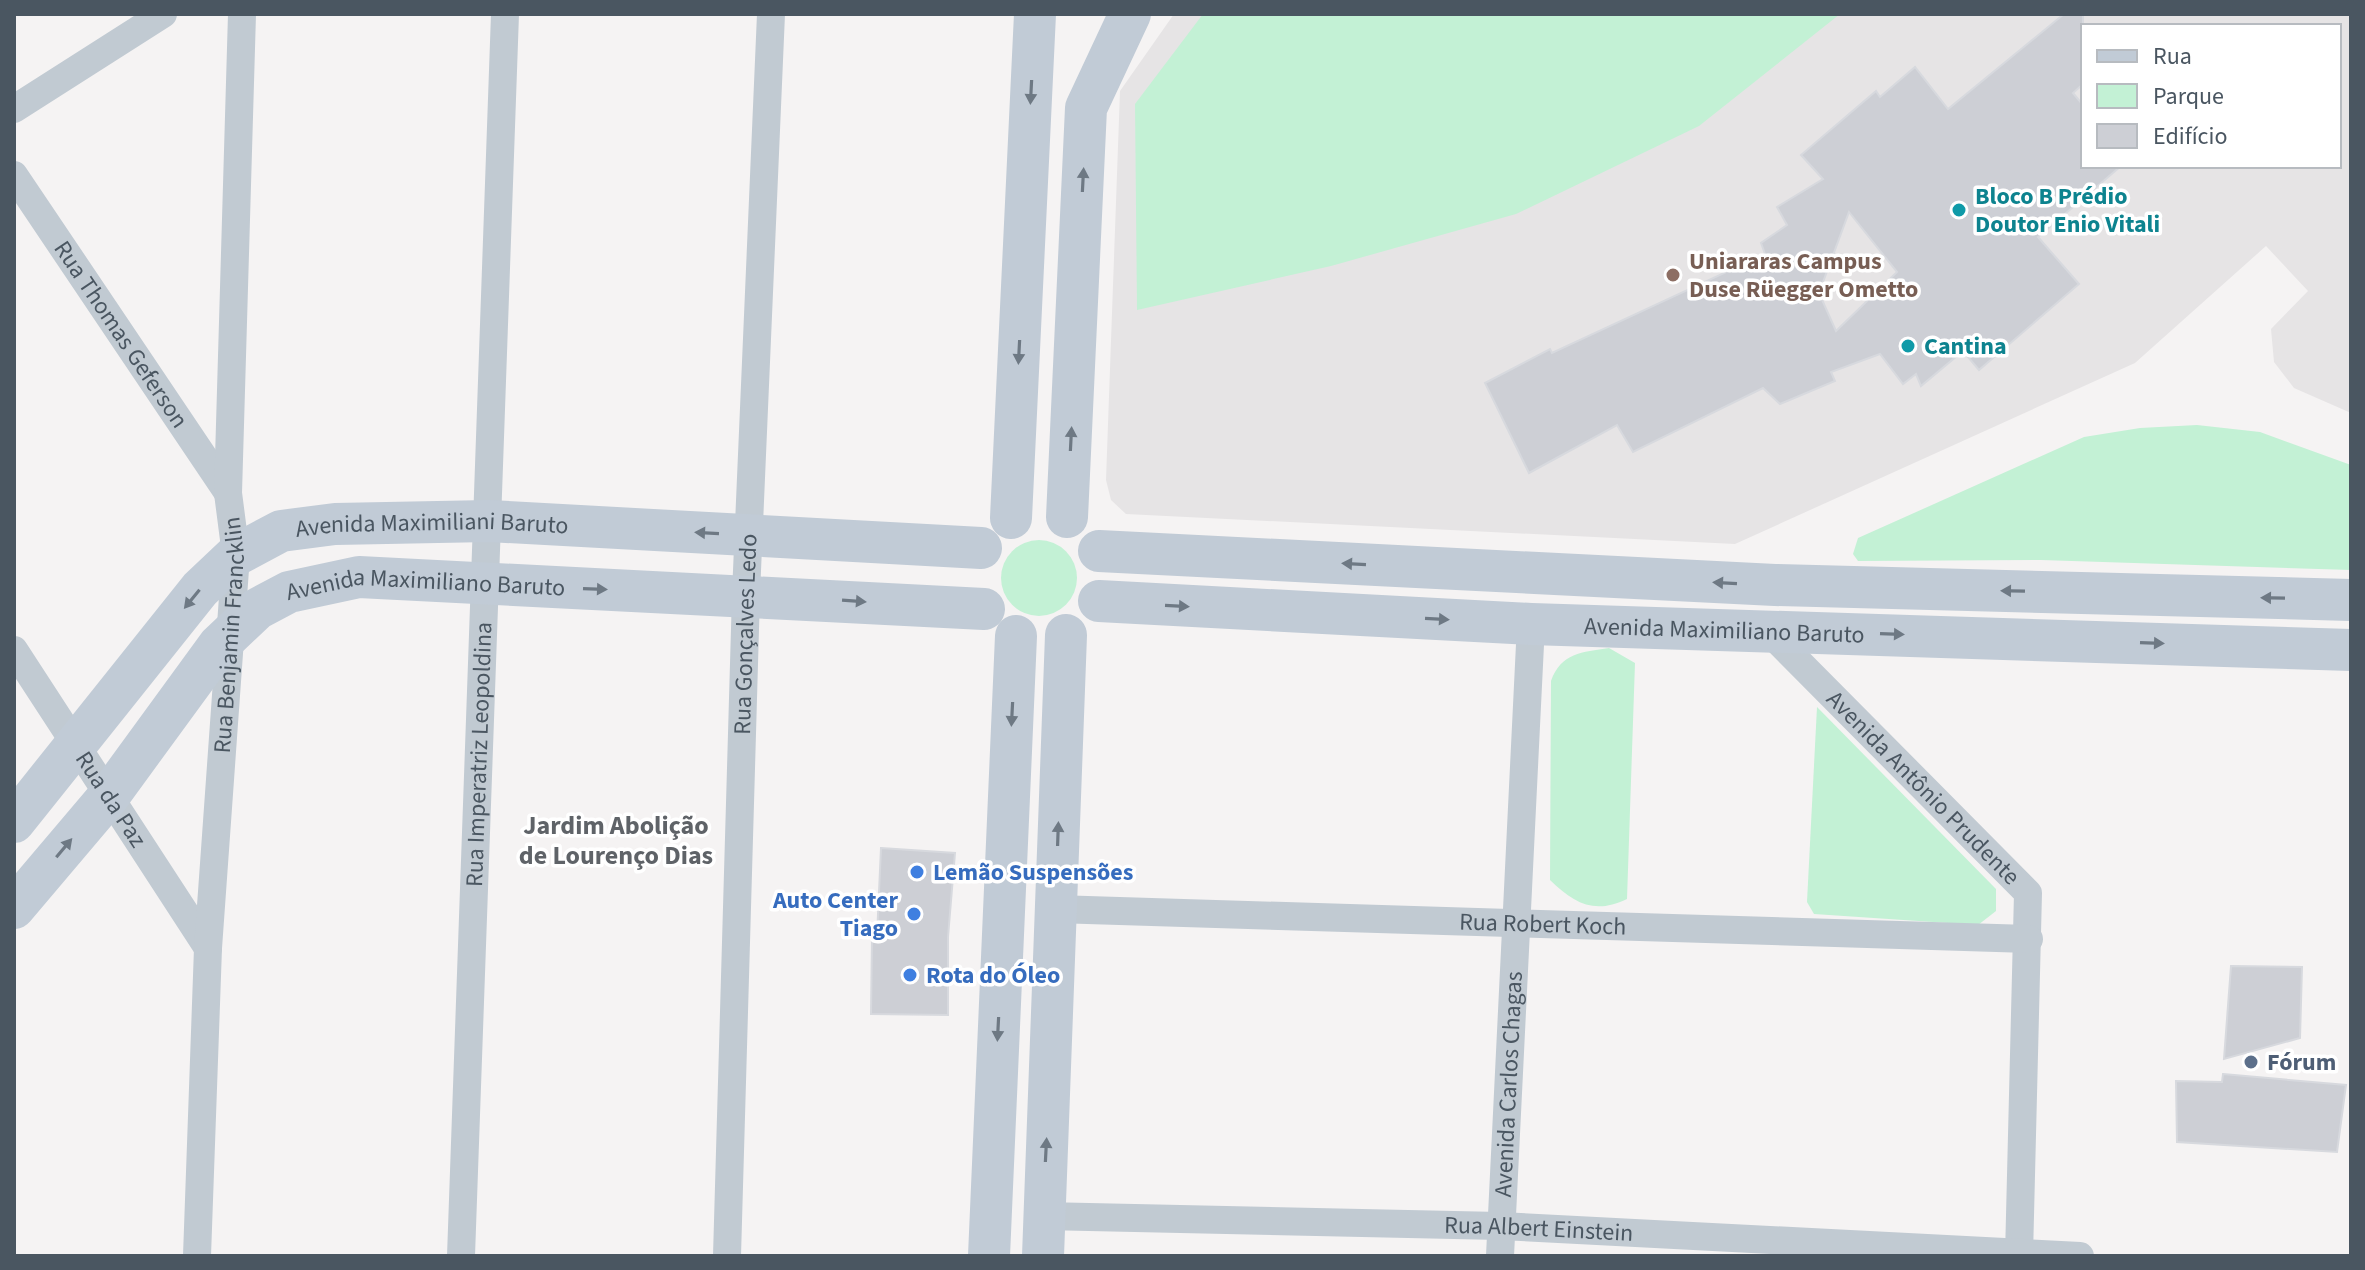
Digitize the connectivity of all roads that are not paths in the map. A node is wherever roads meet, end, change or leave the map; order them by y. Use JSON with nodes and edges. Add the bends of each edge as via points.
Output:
{"nodes":[{"id":1,"x":163,"y":14,"type":"edge"},
{"id":2,"x":242,"y":14,"type":"edge"},
{"id":3,"x":505,"y":14,"type":"edge"},
{"id":4,"x":771,"y":14,"type":"edge"},
{"id":5,"x":1035,"y":14,"type":"edge"},
{"id":6,"x":1130,"y":14,"type":"edge"},
{"id":7,"x":14,"y":109,"type":"edge"},
{"id":8,"x":14,"y":175,"type":"edge"},
{"id":9,"x":228,"y":493,"type":"junction"},
{"id":10,"x":1067,"y":517,"type":"junction"},
{"id":11,"x":1011,"y":518,"type":"junction"},
{"id":12,"x":489,"y":521,"type":"junction"},
{"id":13,"x":751,"y":535,"type":"junction"},
{"id":14,"x":981,"y":548,"type":"junction"},
{"id":15,"x":1099,"y":551,"type":"junction"},
{"id":16,"x":236,"y":555,"type":"junction"},
{"id":17,"x":486,"y":585,"type":"junction"},
{"id":18,"x":1775,"y":585,"type":"junction"},
{"id":19,"x":746,"y":594,"type":"junction"},
{"id":20,"x":2351,"y":600,"type":"edge"},
{"id":21,"x":1099,"y":601,"type":"junction"},
{"id":22,"x":984,"y":609,"type":"junction"},
{"id":23,"x":1531,"y":624,"type":"junction"},
{"id":24,"x":1767,"y":630,"type":"junction"},
{"id":25,"x":1066,"y":635,"type":"junction"},
{"id":26,"x":229,"y":636,"type":"junction"},
{"id":27,"x":1016,"y":636,"type":"junction"},
{"id":28,"x":14,"y":650,"type":"edge"},
{"id":29,"x":2351,"y":650,"type":"edge"},
{"id":30,"x":76,"y":744,"type":"junction"},
{"id":31,"x":108,"y":797,"type":"junction"},
{"id":32,"x":14,"y":822,"type":"edge"},
{"id":33,"x":14,"y":908,"type":"edge"},
{"id":34,"x":1055,"y":909,"type":"junction"},
{"id":35,"x":1515,"y":925,"type":"junction"},
{"id":36,"x":2029,"y":939,"type":"junction"},
{"id":37,"x":208,"y":948,"type":"junction"},
{"id":38,"x":1500,"y":1226,"type":"junction"},
{"id":39,"x":1043,"y":1236,"type":"edge"},
{"id":40,"x":2019,"y":1255,"type":"edge"},
{"id":41,"x":197,"y":1256,"type":"edge"},
{"id":42,"x":461,"y":1256,"type":"edge"},
{"id":43,"x":727,"y":1256,"type":"edge"},
{"id":44,"x":989,"y":1256,"type":"edge"},
{"id":45,"x":1500,"y":1256,"type":"edge"},
{"id":46,"x":2080,"y":1256,"type":"edge"}],
"edges":[{"from":1,"to":7,"type":"street"},
{"from":2,"to":9,"type":"street","name":"Rua Benjamin Francklin"},
{"from":3,"to":12,"type":"street","name":"Rua Imperatriz Leopoldina"},
{"from":4,"to":13,"type":"street","name":"Rua Gonçalves Ledo"},
{"from":5,"to":11,"type":"street","one_way":true},
{"from":10,"to":6,"type":"street","one_way":true,"via":[[1086,108]]},
{"from":8,"to":9,"type":"street","name":"Rua Thomas Geferson"},
{"from":9,"to":16,"type":"street","name":"Rua Benjamin Francklin"},
{"from":10,"to":11,"type":"street","via":[[1039,511]]},
{"from":10,"to":15,"type":"street","via":[[1092,537]]},
{"from":11,"to":14,"type":"street","via":[[993,530]]},
{"from":13,"to":12,"type":"street","name":"Avenida Maximiliani Baruto","one_way":true},
{"from":12,"to":16,"type":"street","name":"Avenida Maximiliani Baruto","via":[[335,524],[281,531]]},
{"from":12,"to":17,"type":"street","name":"Rua Imperatriz Leopoldina"},
{"from":13,"to":14,"type":"street","name":"Avenida Maximiliani Baruto"},
{"from":13,"to":19,"type":"street","name":"Rua Gonçalves Ledo"},
{"from":14,"to":22,"type":"street","via":[[975,579]]},
{"from":18,"to":15,"type":"street","name":"Avenida Maximiliano Baruto","one_way":true},
{"from":15,"to":21,"type":"street","via":[[1104,585]]},
{"from":16,"to":26,"type":"street","name":"Rua Benjamin Francklin"},
{"from":16,"to":30,"type":"street","name":"Avenida Maximiliani Baruto","one_way":true,"via":[[200,589]]},
{"from":17,"to":19,"type":"street","name":"Avenida Maximiliano Baruto","one_way":true},
{"from":17,"to":26,"type":"street","name":"Avenida Maximiliano Baruto","via":[[359,577],[289,592],[257,609]]},
{"from":17,"to":42,"type":"street","name":"Rua Imperatriz Leopoldina"},
{"from":20,"to":18,"type":"street","name":"Avenida Maximiliano Baruto","one_way":true},
{"from":18,"to":24,"type":"street"},
{"from":19,"to":22,"type":"street","name":"Avenida Maximiliano Baruto","one_way":true},
{"from":19,"to":43,"type":"street","name":"Rua Gonçalves Ledo"},
{"from":21,"to":23,"type":"street","name":"Avenida Maximiliano Baruto","one_way":true},
{"from":21,"to":25,"type":"street"},
{"from":22,"to":27,"type":"street"},
{"from":23,"to":24,"type":"street","name":"Avenida Maximiliano Baruto"},
{"from":23,"to":35,"type":"street","name":"Avenida Carlos Chagas"},
{"from":24,"to":29,"type":"street","name":"Avenida Maximiliano Baruto","one_way":true},
{"from":24,"to":36,"type":"street","name":"Avenida Antônio Prudente","via":[[2028,893]]},
{"from":25,"to":27,"type":"street","via":[[1041,640]]},
{"from":34,"to":25,"type":"street","one_way":true},
{"from":26,"to":31,"type":"street","name":"Avenida Maximiliano Baruto"},
{"from":26,"to":37,"type":"street","name":"Rua Benjamin Francklin"},
{"from":27,"to":44,"type":"street","one_way":true},
{"from":28,"to":30,"type":"street","name":"Rua da Paz"},
{"from":30,"to":31,"type":"street","name":"Rua da Paz"},
{"from":30,"to":32,"type":"street","name":"Avenida Maximiliani Baruto"},
{"from":33,"to":31,"type":"street","name":"Avenida Maximiliano Baruto","one_way":true},
{"from":31,"to":37,"type":"street","name":"Rua da Paz"},
{"from":34,"to":35,"type":"street","name":"Rua Robert Koch"},
{"from":39,"to":34,"type":"street","one_way":true},
{"from":35,"to":36,"type":"street","name":"Rua Robert Koch"},
{"from":35,"to":38,"type":"street","name":"Avenida Carlos Chagas"},
{"from":36,"to":40,"type":"street","name":"Avenida Antônio Prudente"},
{"from":37,"to":41,"type":"street","name":"Rua Benjamin Francklin"},
{"from":38,"to":39,"type":"street","name":"Rua Albert Einstein"},
{"from":38,"to":40,"type":"street","name":"Rua Albert Einstein"},
{"from":38,"to":45,"type":"street","name":"Avenida Carlos Chagas"},
{"from":40,"to":46,"type":"street","name":"Rua Albert Einstein"}]}
